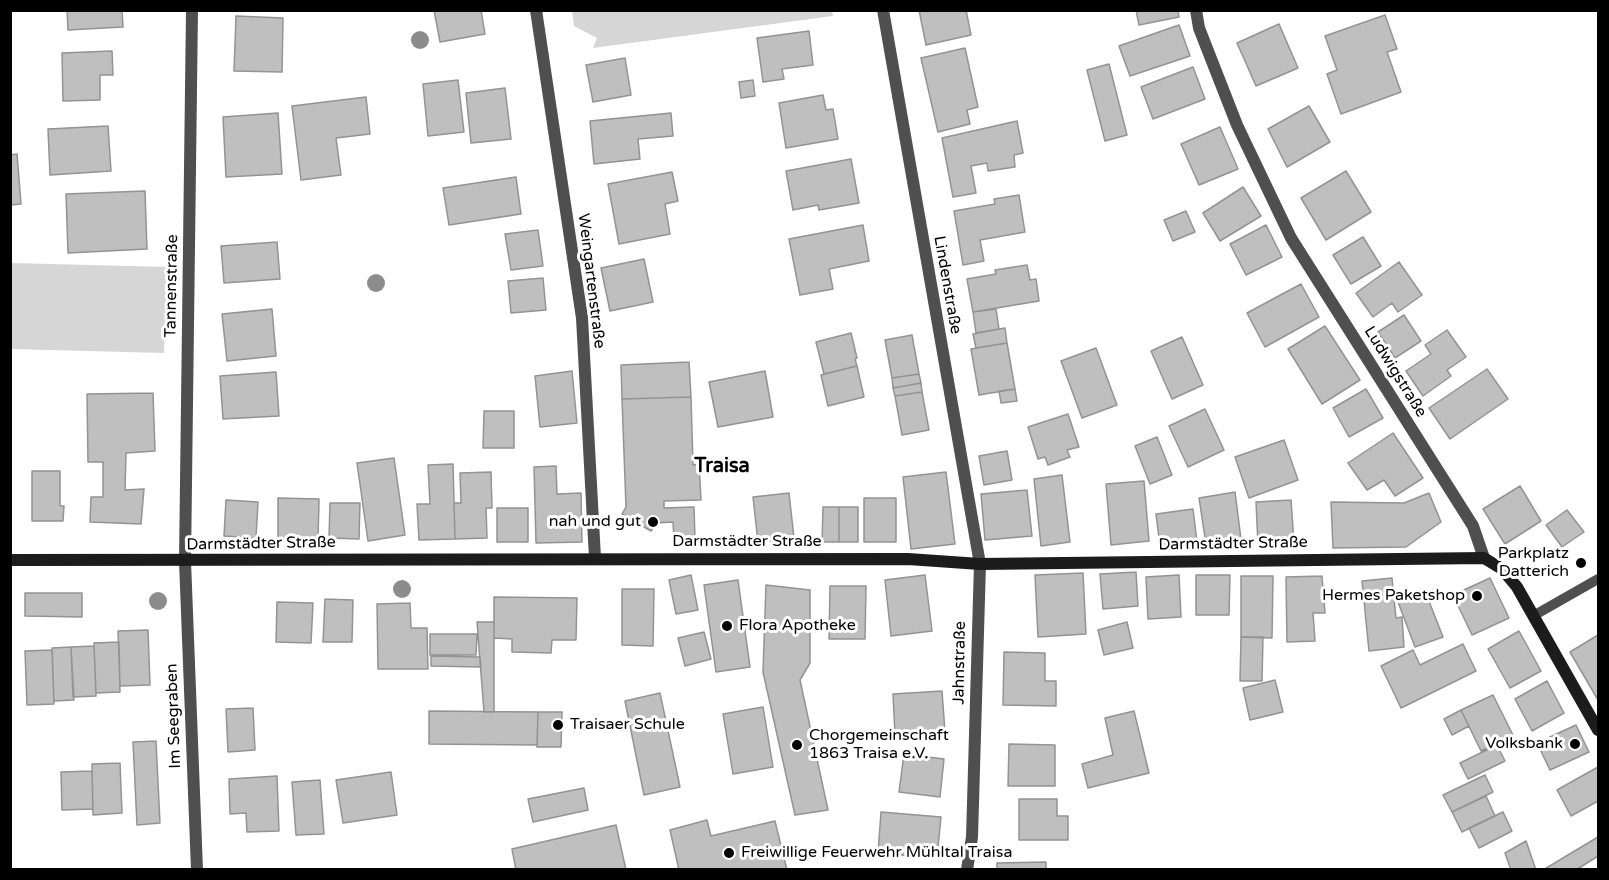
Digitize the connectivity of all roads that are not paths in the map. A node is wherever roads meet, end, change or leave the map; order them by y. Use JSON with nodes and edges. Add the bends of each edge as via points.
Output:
{"nodes":[{"id":1,"x":192,"y":10,"type":"edge"},
{"id":2,"x":536,"y":10,"type":"edge"},
{"id":3,"x":883,"y":10,"type":"edge"},
{"id":4,"x":1196,"y":10,"type":"edge"},
{"id":5,"x":595,"y":558,"type":"junction"},
{"id":6,"x":1484,"y":558,"type":"junction"},
{"id":7,"x":10,"y":560,"type":"edge"},
{"id":8,"x":185,"y":561,"type":"junction"},
{"id":9,"x":980,"y":564,"type":"junction"},
{"id":10,"x":1599,"y":579,"type":"edge"},
{"id":11,"x":1533,"y":616,"type":"junction"},
{"id":12,"x":1599,"y":730,"type":"edge"},
{"id":13,"x":197,"y":870,"type":"edge"},
{"id":14,"x":967,"y":870,"type":"edge"}],
"edges":[{"from":1,"to":8,"type":"street","name":"Tannenstraße"},
{"from":2,"to":5,"type":"street","name":"Weingartenstraße","via":[[582,318]]},
{"from":3,"to":9,"type":"street","name":"Lindenstraße"},
{"from":4,"to":6,"type":"street","name":"Ludwigstraße","via":[[1199,28],[1237,125],[1291,238],[1473,526]]},
{"from":5,"to":8,"type":"street","name":"Darmstädter Straße"},
{"from":5,"to":9,"type":"street","name":"Darmstädter Straße","via":[[908,559]]},
{"from":6,"to":9,"type":"street","name":"Darmstädter Straße"},
{"from":6,"to":11,"type":"street","via":[[1502,569]]},
{"from":7,"to":8,"type":"street","name":"Darmstädter Straße"},
{"from":8,"to":13,"type":"street","name":"Im Seegraben"},
{"from":9,"to":14,"type":"street","name":"Jahnstraße","via":[[972,837]]},
{"from":10,"to":11,"type":"lane"},
{"from":11,"to":12,"type":"street"}]}
